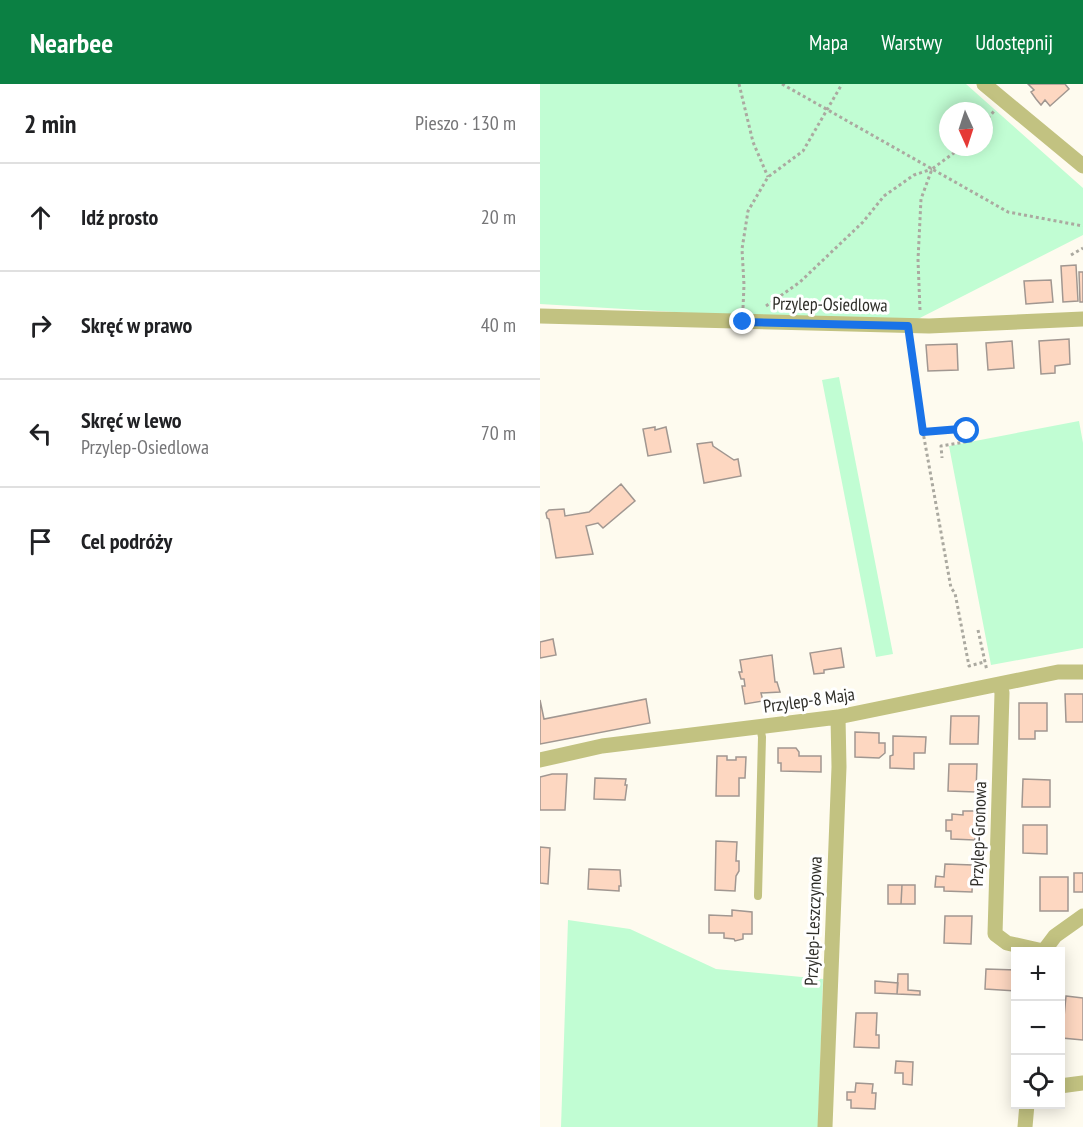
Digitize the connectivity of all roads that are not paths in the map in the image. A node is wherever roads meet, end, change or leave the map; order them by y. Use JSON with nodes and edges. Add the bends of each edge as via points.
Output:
{"nodes":[{"id":1,"x":984,"y":84,"type":"edge"},
{"id":2,"x":1083,"y":166,"type":"edge"},
{"id":3,"x":540,"y":316,"type":"edge"},
{"id":4,"x":1083,"y":319,"type":"edge"},
{"id":5,"x":1083,"y":672,"type":"edge"},
{"id":6,"x":1000,"y":684,"type":"junction"},
{"id":7,"x":838,"y":717,"type":"junction"},
{"id":8,"x":760,"y":727,"type":"junction"},
{"id":9,"x":540,"y":760,"type":"edge"},
{"id":10,"x":758,"y":896,"type":"dead end"},
{"id":11,"x":1083,"y":916,"type":"edge"},
{"id":12,"x":1025,"y":947,"type":"edge"},
{"id":13,"x":1046,"y":947,"type":"edge"},
{"id":14,"x":1083,"y":1083,"type":"edge"},
{"id":15,"x":1065,"y":1085,"type":"edge"},
{"id":16,"x":1027,"y":1109,"type":"edge"},
{"id":17,"x":825,"y":1127,"type":"edge"},
{"id":18,"x":1025,"y":1127,"type":"edge"}],
"edges":[{"from":1,"to":2,"type":"street"},
{"from":3,"to":4,"type":"street","name":"Przylep-Osiedlowa","via":[[914,326]]},
{"from":5,"to":6,"type":"street","name":"Przylep-8 Maja","via":[[1058,672]]},
{"from":6,"to":7,"type":"street","name":"Przylep-8 Maja"},
{"from":6,"to":12,"type":"street","name":"Przylep-Gronowa","via":[[995,934],[1007,943]]},
{"from":7,"to":8,"type":"street","name":"Przylep-8 Maja"},
{"from":7,"to":17,"type":"street","name":"Przylep-Leszczynowa"},
{"from":8,"to":9,"type":"street","name":"Przylep-8 Maja","via":[[602,746]]},
{"from":8,"to":10,"type":"lane"},
{"from":11,"to":13,"type":"street"},
{"from":14,"to":15,"type":"street"},
{"from":16,"to":18,"type":"street"}]}
